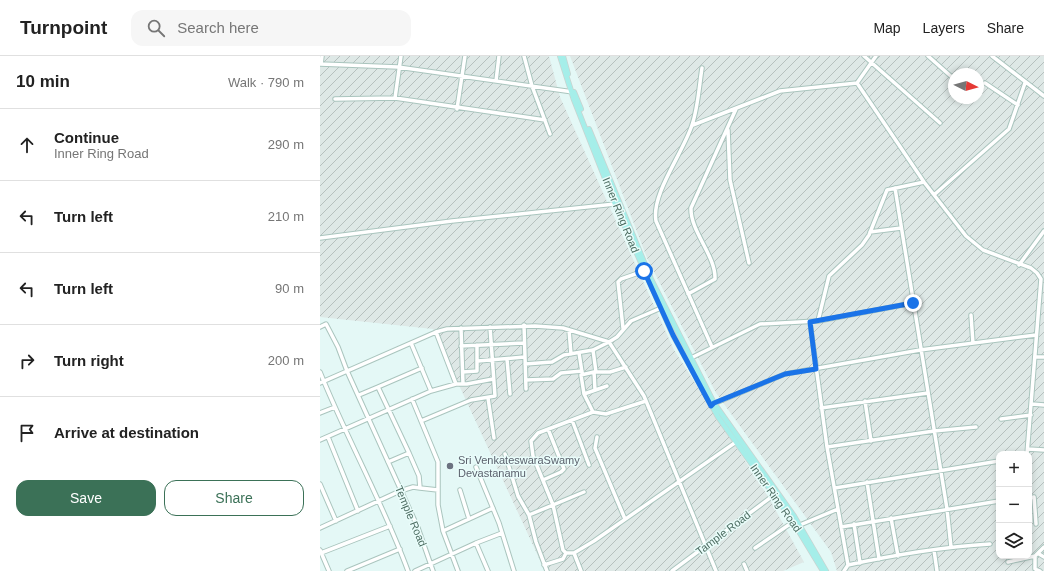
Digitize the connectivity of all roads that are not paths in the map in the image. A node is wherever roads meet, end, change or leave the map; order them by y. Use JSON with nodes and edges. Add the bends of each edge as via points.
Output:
{"nodes":[{"id":1,"x":322,"y":56,"type":"edge"},
{"id":2,"x":401,"y":56,"type":"edge"},
{"id":3,"x":465,"y":56,"type":"edge"},
{"id":4,"x":499,"y":56,"type":"edge"},
{"id":5,"x":524,"y":56,"type":"edge"},
{"id":6,"x":561,"y":56,"type":"edge"},
{"id":7,"x":864,"y":56,"type":"edge"},
{"id":8,"x":876,"y":56,"type":"edge"},
{"id":9,"x":928,"y":56,"type":"edge"},
{"id":10,"x":992,"y":56,"type":"edge"},
{"id":11,"x":871,"y":62,"type":"junction"},
{"id":12,"x":321,"y":64,"type":"edge"},
{"id":13,"x":398,"y":67,"type":"junction"},
{"id":14,"x":702,"y":68,"type":"dead end"},
{"id":15,"x":948,"y":74,"type":"edge"},
{"id":16,"x":462,"y":76,"type":"junction"},
{"id":17,"x":496,"y":81,"type":"junction"},
{"id":18,"x":857,"y":83,"type":"junction"},
{"id":19,"x":985,"y":83,"type":"dead end"},
{"id":20,"x":1025,"y":83,"type":"junction"},
{"id":21,"x":532,"y":86,"type":"junction"},
{"id":22,"x":573,"y":92,"type":"junction"},
{"id":23,"x":1044,"y":96,"type":"edge"},
{"id":24,"x":395,"y":98,"type":"junction"},
{"id":25,"x":335,"y":100,"type":"dead end"},
{"id":26,"x":1018,"y":105,"type":"junction"},
{"id":27,"x":457,"y":109,"type":"junction"},
{"id":28,"x":736,"y":109,"type":"junction"},
{"id":29,"x":545,"y":120,"type":"junction"},
{"id":30,"x":940,"y":123,"type":"dead end"},
{"id":31,"x":693,"y":125,"type":"junction"},
{"id":32,"x":728,"y":127,"type":"junction"},
{"id":33,"x":550,"y":134,"type":"dead end"},
{"id":34,"x":924,"y":182,"type":"junction"},
{"id":35,"x":896,"y":188,"type":"junction"},
{"id":36,"x":935,"y":194,"type":"junction"},
{"id":37,"x":615,"y":204,"type":"junction"},
{"id":38,"x":620,"y":206,"type":"junction"},
{"id":39,"x":901,"y":228,"type":"junction"},
{"id":40,"x":1044,"y":231,"type":"edge"},
{"id":41,"x":870,"y":232,"type":"junction"},
{"id":42,"x":320,"y":238,"type":"edge"},
{"id":43,"x":749,"y":263,"type":"dead end"},
{"id":44,"x":1019,"y":265,"type":"junction"},
{"id":45,"x":644,"y":271,"type":"junction"},
{"id":46,"x":688,"y":294,"type":"junction"},
{"id":47,"x":913,"y":303,"type":"junction"},
{"id":48,"x":661,"y":308,"type":"junction"},
{"id":49,"x":1038,"y":309,"type":"junction"},
{"id":50,"x":1044,"y":310,"type":"edge"},
{"id":51,"x":971,"y":316,"type":"dead end"},
{"id":52,"x":818,"y":321,"type":"junction"},
{"id":53,"x":810,"y":322,"type":"junction"},
{"id":54,"x":524,"y":325,"type":"junction"},
{"id":55,"x":320,"y":327,"type":"edge"},
{"id":56,"x":490,"y":327,"type":"junction"},
{"id":57,"x":461,"y":328,"type":"junction"},
{"id":58,"x":624,"y":328,"type":"junction"},
{"id":59,"x":569,"y":330,"type":"junction"},
{"id":60,"x":436,"y":332,"type":"junction"},
{"id":61,"x":1036,"y":335,"type":"junction"},
{"id":62,"x":609,"y":342,"type":"junction"},
{"id":63,"x":411,"y":343,"type":"junction"},
{"id":64,"x":523,"y":343,"type":"junction"},
{"id":65,"x":973,"y":343,"type":"junction"},
{"id":66,"x":477,"y":345,"type":"junction"},
{"id":67,"x":492,"y":345,"type":"junction"},
{"id":68,"x":461,"y":346,"type":"junction"},
{"id":69,"x":712,"y":347,"type":"junction"},
{"id":70,"x":593,"y":350,"type":"junction"},
{"id":71,"x":920,"y":350,"type":"junction"},
{"id":72,"x":579,"y":353,"type":"junction"},
{"id":73,"x":571,"y":354,"type":"junction"},
{"id":74,"x":1035,"y":357,"type":"junction"},
{"id":75,"x":1044,"y":357,"type":"edge"},
{"id":76,"x":524,"y":358,"type":"junction"},
{"id":77,"x":691,"y":358,"type":"junction"},
{"id":78,"x":507,"y":359,"type":"junction"},
{"id":79,"x":492,"y":360,"type":"junction"},
{"id":80,"x":478,"y":361,"type":"junction"},
{"id":81,"x":525,"y":364,"type":"junction"},
{"id":82,"x":626,"y":367,"type":"junction"},
{"id":83,"x":422,"y":368,"type":"junction"},
{"id":84,"x":816,"y":369,"type":"junction"},
{"id":85,"x":347,"y":371,"type":"junction"},
{"id":86,"x":320,"y":372,"type":"edge"},
{"id":87,"x":463,"y":372,"type":"junction"},
{"id":88,"x":595,"y":372,"type":"junction"},
{"id":89,"x":582,"y":373,"type":"junction"},
{"id":90,"x":493,"y":379,"type":"junction"},
{"id":91,"x":526,"y":380,"type":"junction"},
{"id":92,"x":322,"y":382,"type":"edge"},
{"id":93,"x":456,"y":384,"type":"junction"},
{"id":94,"x":463,"y":384,"type":"junction"},
{"id":95,"x":607,"y":386,"type":"dead end"},
{"id":96,"x":378,"y":387,"type":"junction"},
{"id":97,"x":526,"y":389,"type":"dead end"},
{"id":98,"x":595,"y":390,"type":"junction"},
{"id":99,"x":431,"y":391,"type":"junction"},
{"id":100,"x":928,"y":393,"type":"junction"},
{"id":101,"x":510,"y":394,"type":"dead end"},
{"id":102,"x":584,"y":394,"type":"junction"},
{"id":103,"x":359,"y":395,"type":"junction"},
{"id":104,"x":488,"y":398,"type":"junction"},
{"id":105,"x":412,"y":399,"type":"junction"},
{"id":106,"x":646,"y":401,"type":"junction"},
{"id":107,"x":865,"y":402,"type":"junction"},
{"id":108,"x":712,"y":404,"type":"junction"},
{"id":109,"x":1032,"y":404,"type":"junction"},
{"id":110,"x":1044,"y":404,"type":"edge"},
{"id":111,"x":335,"y":406,"type":"junction"},
{"id":112,"x":821,"y":408,"type":"junction"},
{"id":113,"x":388,"y":409,"type":"junction"},
{"id":114,"x":593,"y":412,"type":"junction"},
{"id":115,"x":320,"y":413,"type":"edge"},
{"id":116,"x":1031,"y":415,"type":"junction"},
{"id":117,"x":369,"y":418,"type":"junction"},
{"id":118,"x":1001,"y":419,"type":"dead end"},
{"id":119,"x":572,"y":420,"type":"junction"},
{"id":120,"x":421,"y":421,"type":"junction"},
{"id":121,"x":976,"y":427,"type":"dead end"},
{"id":122,"x":344,"y":429,"type":"junction"},
{"id":123,"x":548,"y":429,"type":"junction"},
{"id":124,"x":934,"y":431,"type":"junction"},
{"id":125,"x":328,"y":437,"type":"junction"},
{"id":126,"x":597,"y":437,"type":"dead end"},
{"id":127,"x":494,"y":438,"type":"dead end"},
{"id":128,"x":320,"y":440,"type":"edge"},
{"id":129,"x":870,"y":440,"type":"junction"},
{"id":130,"x":736,"y":442,"type":"junction"},
{"id":131,"x":827,"y":447,"type":"junction"},
{"id":132,"x":1028,"y":449,"type":"joint"},
{"id":133,"x":1044,"y":450,"type":"edge"},
{"id":134,"x":408,"y":453,"type":"junction"},
{"id":135,"x":505,"y":454,"type":"dead end"},
{"id":136,"x":388,"y":462,"type":"junction"},
{"id":137,"x":996,"y":462,"type":"edge"},
{"id":138,"x":589,"y":464,"type":"dead end"},
{"id":139,"x":476,"y":467,"type":"dead end"},
{"id":140,"x":940,"y":471,"type":"junction"},
{"id":141,"x":543,"y":480,"type":"junction"},
{"id":142,"x":679,"y":482,"type":"junction"},
{"id":143,"x":867,"y":482,"type":"junction"},
{"id":144,"x":320,"y":484,"type":"edge"},
{"id":145,"x":420,"y":488,"type":"junction"},
{"id":146,"x":834,"y":488,"type":"junction"},
{"id":147,"x":438,"y":490,"type":"junction"},
{"id":148,"x":460,"y":490,"type":"dead end"},
{"id":149,"x":400,"y":491,"type":"junction"},
{"id":150,"x":584,"y":492,"type":"dead end"},
{"id":151,"x":774,"y":495,"type":"junction"},
{"id":152,"x":1032,"y":497,"type":"edge"},
{"id":153,"x":996,"y":501,"type":"edge"},
{"id":154,"x":378,"y":502,"type":"junction"},
{"id":155,"x":552,"y":505,"type":"junction"},
{"id":156,"x":493,"y":508,"type":"junction"},
{"id":157,"x":838,"y":509,"type":"junction"},
{"id":158,"x":947,"y":509,"type":"junction"},
{"id":159,"x":358,"y":511,"type":"junction"},
{"id":160,"x":528,"y":515,"type":"junction"},
{"id":161,"x":891,"y":518,"type":"junction"},
{"id":162,"x":469,"y":519,"type":"junction"},
{"id":163,"x":625,"y":519,"type":"junction"},
{"id":164,"x":336,"y":521,"type":"junction"},
{"id":165,"x":872,"y":521,"type":"junction"},
{"id":166,"x":793,"y":522,"type":"junction"},
{"id":167,"x":854,"y":524,"type":"junction"},
{"id":168,"x":1036,"y":524,"type":"dead end"},
{"id":169,"x":800,"y":525,"type":"junction"},
{"id":170,"x":390,"y":526,"type":"junction"},
{"id":171,"x":841,"y":527,"type":"junction"},
{"id":172,"x":320,"y":528,"type":"edge"},
{"id":173,"x":442,"y":531,"type":"junction"},
{"id":174,"x":502,"y":533,"type":"junction"},
{"id":175,"x":476,"y":543,"type":"junction"},
{"id":176,"x":990,"y":544,"type":"dead end"},
{"id":177,"x":705,"y":546,"type":"junction"},
{"id":178,"x":951,"y":547,"type":"junction"},
{"id":179,"x":1044,"y":547,"type":"edge"},
{"id":180,"x":755,"y":548,"type":"dead end"},
{"id":181,"x":400,"y":549,"type":"junction"},
{"id":182,"x":934,"y":550,"type":"junction"},
{"id":183,"x":320,"y":552,"type":"edge"},
{"id":184,"x":566,"y":553,"type":"junction"},
{"id":185,"x":574,"y":553,"type":"junction"},
{"id":186,"x":451,"y":554,"type":"junction"},
{"id":187,"x":1037,"y":555,"type":"junction"},
{"id":188,"x":898,"y":556,"type":"junction"},
{"id":189,"x":1044,"y":557,"type":"edge"},
{"id":190,"x":879,"y":559,"type":"junction"},
{"id":191,"x":1008,"y":562,"type":"dead end"},
{"id":192,"x":860,"y":563,"type":"junction"},
{"id":193,"x":430,"y":564,"type":"junction"},
{"id":194,"x":744,"y":564,"type":"dead end"},
{"id":195,"x":544,"y":565,"type":"junction"},
{"id":196,"x":848,"y":565,"type":"junction"},
{"id":197,"x":328,"y":570,"type":"edge"},
{"id":198,"x":323,"y":571,"type":"edge"},
{"id":199,"x":347,"y":571,"type":"edge"},
{"id":200,"x":408,"y":571,"type":"edge"},
{"id":201,"x":415,"y":571,"type":"edge"},
{"id":202,"x":433,"y":571,"type":"edge"},
{"id":203,"x":458,"y":571,"type":"edge"},
{"id":204,"x":488,"y":571,"type":"edge"},
{"id":205,"x":514,"y":571,"type":"edge"},
{"id":206,"x":547,"y":571,"type":"edge"},
{"id":207,"x":581,"y":571,"type":"edge"},
{"id":208,"x":672,"y":571,"type":"edge"},
{"id":209,"x":716,"y":571,"type":"edge"},
{"id":210,"x":747,"y":571,"type":"edge"},
{"id":211,"x":823,"y":571,"type":"edge"},
{"id":212,"x":826,"y":571,"type":"edge"},
{"id":213,"x":844,"y":571,"type":"edge"},
{"id":214,"x":937,"y":571,"type":"edge"},
{"id":215,"x":1040,"y":571,"type":"edge"}],
"edges":[{"from":1,"to":12,"type":"street"},
{"from":2,"to":13,"type":"street"},
{"from":3,"to":16,"type":"street"},
{"from":4,"to":17,"type":"street"},
{"from":5,"to":21,"type":"street"},
{"from":6,"to":22,"type":"main road","name":"Inner Ring Road"},
{"from":7,"to":11,"type":"street"},
{"from":8,"to":11,"type":"street"},
{"from":9,"to":15,"type":"street"},
{"from":10,"to":20,"type":"street"},
{"from":11,"to":18,"type":"street"},
{"from":11,"to":30,"type":"street"},
{"from":12,"to":13,"type":"street"},
{"from":13,"to":16,"type":"street"},
{"from":13,"to":24,"type":"street"},
{"from":14,"to":31,"type":"street"},
{"from":16,"to":17,"type":"street"},
{"from":16,"to":27,"type":"street"},
{"from":17,"to":21,"type":"street"},
{"from":18,"to":28,"type":"street","via":[[787,89]]},
{"from":18,"to":34,"type":"street"},
{"from":19,"to":26,"type":"street"},
{"from":20,"to":23,"type":"street"},
{"from":20,"to":26,"type":"street"},
{"from":21,"to":22,"type":"street"},
{"from":21,"to":29,"type":"street"},
{"from":22,"to":37,"type":"main road","name":"Inner Ring Road"},
{"from":22,"to":38,"type":"main road","name":"Inner Ring Road"},
{"from":24,"to":25,"type":"street"},
{"from":24,"to":27,"type":"street"},
{"from":26,"to":36,"type":"street","via":[[1009,129]]},
{"from":27,"to":29,"type":"street"},
{"from":28,"to":31,"type":"street"},
{"from":28,"to":32,"type":"street"},
{"from":29,"to":33,"type":"street"},
{"from":31,"to":46,"type":"street","via":[[659,196],[654,213]]},
{"from":32,"to":43,"type":"street","via":[[730,180]]},
{"from":32,"to":46,"type":"street","via":[[691,208],[715,279]]},
{"from":34,"to":35,"type":"street"},
{"from":34,"to":36,"type":"street"},
{"from":35,"to":39,"type":"street"},
{"from":35,"to":41,"type":"street","via":[[886,192]]},
{"from":36,"to":44,"type":"street","via":[[966,236],[983,250]]},
{"from":37,"to":38,"type":"street"},
{"from":37,"to":42,"type":"street"},
{"from":37,"to":45,"type":"main road","name":"Inner Ring Road"},
{"from":38,"to":77,"type":"main road","name":"Inner Ring Road","via":[[651,279]]},
{"from":39,"to":41,"type":"street"},
{"from":39,"to":47,"type":"street"},
{"from":40,"to":44,"type":"street"},
{"from":41,"to":52,"type":"street","via":[[862,245],[829,276]]},
{"from":44,"to":49,"type":"street","via":[[1031,268],[1041,279]]},
{"from":45,"to":48,"type":"main road","name":"Inner Ring Road"},
{"from":45,"to":58,"type":"street","via":[[618,282]]},
{"from":46,"to":69,"type":"street"},
{"from":47,"to":52,"type":"street"},
{"from":47,"to":71,"type":"street"},
{"from":48,"to":58,"type":"street","via":[[631,321]]},
{"from":48,"to":108,"type":"main road","name":"Inner Ring Road"},
{"from":49,"to":50,"type":"street"},
{"from":49,"to":61,"type":"street"},
{"from":51,"to":65,"type":"street"},
{"from":52,"to":53,"type":"street"},
{"from":53,"to":69,"type":"street","via":[[760,324]]},
{"from":53,"to":84,"type":"street"},
{"from":54,"to":56,"type":"street"},
{"from":54,"to":59,"type":"street"},
{"from":54,"to":64,"type":"street"},
{"from":55,"to":85,"type":"street","name":"Temple Road","via":[[326,324]]},
{"from":56,"to":57,"type":"street"},
{"from":56,"to":67,"type":"street"},
{"from":57,"to":60,"type":"street"},
{"from":57,"to":68,"type":"street"},
{"from":58,"to":62,"type":"street"},
{"from":59,"to":62,"type":"street"},
{"from":59,"to":73,"type":"street"},
{"from":60,"to":63,"type":"street"},
{"from":60,"to":93,"type":"street"},
{"from":61,"to":65,"type":"street"},
{"from":61,"to":74,"type":"street"},
{"from":62,"to":70,"type":"street"},
{"from":62,"to":82,"type":"street"},
{"from":63,"to":83,"type":"street"},
{"from":63,"to":85,"type":"street"},
{"from":64,"to":67,"type":"street"},
{"from":64,"to":76,"type":"street"},
{"from":65,"to":71,"type":"street"},
{"from":66,"to":67,"type":"street"},
{"from":66,"to":68,"type":"street"},
{"from":66,"to":80,"type":"street"},
{"from":67,"to":79,"type":"street"},
{"from":68,"to":87,"type":"street"},
{"from":69,"to":77,"type":"street"},
{"from":70,"to":72,"type":"street"},
{"from":70,"to":88,"type":"street"},
{"from":71,"to":84,"type":"street"},
{"from":71,"to":100,"type":"street"},
{"from":72,"to":73,"type":"street"},
{"from":72,"to":89,"type":"street"},
{"from":73,"to":81,"type":"street","via":[[552,362]]},
{"from":74,"to":75,"type":"street"},
{"from":74,"to":109,"type":"street"},
{"from":76,"to":78,"type":"street"},
{"from":76,"to":81,"type":"street"},
{"from":77,"to":108,"type":"main road","name":"Inner Ring Road"},
{"from":78,"to":79,"type":"street"},
{"from":78,"to":101,"type":"street"},
{"from":79,"to":80,"type":"street"},
{"from":79,"to":90,"type":"street"},
{"from":80,"to":87,"type":"street","via":[[477,371]]},
{"from":81,"to":91,"type":"street"},
{"from":82,"to":88,"type":"street","via":[[610,372]]},
{"from":82,"to":106,"type":"street"},
{"from":83,"to":96,"type":"street"},
{"from":83,"to":99,"type":"street"},
{"from":84,"to":108,"type":"street","via":[[785,374]]},
{"from":84,"to":112,"type":"street"},
{"from":85,"to":92,"type":"street"},
{"from":85,"to":103,"type":"street","name":"Temple Road"},
{"from":86,"to":92,"type":"street"},
{"from":87,"to":94,"type":"street"},
{"from":88,"to":89,"type":"street"},
{"from":88,"to":98,"type":"street"},
{"from":89,"to":91,"type":"street","via":[[561,373],[553,379]]},
{"from":89,"to":102,"type":"street"},
{"from":90,"to":94,"type":"street"},
{"from":90,"to":104,"type":"street","via":[[495,396]]},
{"from":91,"to":97,"type":"street"},
{"from":92,"to":111,"type":"street"},
{"from":93,"to":94,"type":"street"},
{"from":93,"to":99,"type":"street"},
{"from":95,"to":98,"type":"street"},
{"from":96,"to":103,"type":"street"},
{"from":96,"to":113,"type":"street"},
{"from":98,"to":102,"type":"street"},
{"from":99,"to":105,"type":"street"},
{"from":100,"to":107,"type":"street"},
{"from":100,"to":124,"type":"street"},
{"from":102,"to":114,"type":"street"},
{"from":103,"to":117,"type":"street","name":"Temple Road"},
{"from":104,"to":120,"type":"street","via":[[471,400]]},
{"from":104,"to":127,"type":"street"},
{"from":105,"to":113,"type":"street"},
{"from":105,"to":120,"type":"street"},
{"from":106,"to":114,"type":"street","via":[[606,414]]},
{"from":106,"to":142,"type":"street"},
{"from":107,"to":112,"type":"street"},
{"from":107,"to":129,"type":"street"},
{"from":108,"to":130,"type":"main road","name":"Inner Ring Road"},
{"from":108,"to":169,"type":"main road","name":"Inner Ring Road"},
{"from":109,"to":110,"type":"street"},
{"from":109,"to":116,"type":"street"},
{"from":111,"to":115,"type":"street"},
{"from":111,"to":122,"type":"street"},
{"from":112,"to":131,"type":"street"},
{"from":113,"to":117,"type":"street"},
{"from":113,"to":134,"type":"street"},
{"from":114,"to":119,"type":"street"},
{"from":116,"to":118,"type":"street"},
{"from":116,"to":132,"type":"street"},
{"from":117,"to":122,"type":"street"},
{"from":117,"to":136,"type":"street","name":"Temple Road"},
{"from":119,"to":123,"type":"street"},
{"from":119,"to":138,"type":"street"},
{"from":120,"to":147,"type":"street","via":[[438,462]]},
{"from":121,"to":124,"type":"street"},
{"from":122,"to":125,"type":"street"},
{"from":122,"to":154,"type":"street"},
{"from":123,"to":141,"type":"street","via":[[538,433],[531,441],[533,456]]},
{"from":123,"to":141,"type":"street","via":[[564,469]]},
{"from":124,"to":129,"type":"street"},
{"from":124,"to":140,"type":"street"},
{"from":125,"to":128,"type":"street"},
{"from":125,"to":159,"type":"street"},
{"from":126,"to":163,"type":"street","via":[[595,448]]},
{"from":129,"to":131,"type":"street"},
{"from":130,"to":142,"type":"street"},
{"from":130,"to":151,"type":"main road","name":"Inner Ring Road"},
{"from":131,"to":146,"type":"street"},
{"from":132,"to":133,"type":"street"},
{"from":134,"to":136,"type":"street"},
{"from":134,"to":145,"type":"street","via":[[419,476]]},
{"from":135,"to":160,"type":"street","via":[[518,496]]},
{"from":136,"to":149,"type":"street","name":"Temple Road"},
{"from":137,"to":140,"type":"street"},
{"from":139,"to":156,"type":"street"},
{"from":140,"to":143,"type":"street"},
{"from":140,"to":158,"type":"street"},
{"from":141,"to":155,"type":"street"},
{"from":142,"to":163,"type":"street"},
{"from":142,"to":177,"type":"street"},
{"from":143,"to":146,"type":"street"},
{"from":143,"to":165,"type":"street"},
{"from":144,"to":164,"type":"street"},
{"from":145,"to":147,"type":"street"},
{"from":145,"to":149,"type":"street","via":[[413,487]]},
{"from":146,"to":157,"type":"street"},
{"from":147,"to":173,"type":"street"},
{"from":148,"to":162,"type":"street"},
{"from":149,"to":154,"type":"street"},
{"from":149,"to":193,"type":"street","name":"Temple Road","via":[[418,528]]},
{"from":150,"to":155,"type":"street"},
{"from":151,"to":166,"type":"main road","name":"Inner Ring Road"},
{"from":151,"to":177,"type":"street","name":"Tample Road"},
{"from":152,"to":168,"type":"street","via":[[1034,497]]},
{"from":153,"to":158,"type":"street"},
{"from":154,"to":159,"type":"street"},
{"from":154,"to":170,"type":"street"},
{"from":155,"to":160,"type":"street"},
{"from":155,"to":184,"type":"street","via":[[563,550]]},
{"from":156,"to":162,"type":"street"},
{"from":156,"to":174,"type":"street"},
{"from":157,"to":169,"type":"street"},
{"from":157,"to":171,"type":"street"},
{"from":158,"to":161,"type":"street"},
{"from":158,"to":178,"type":"street"},
{"from":159,"to":164,"type":"street"},
{"from":160,"to":195,"type":"street"},
{"from":161,"to":165,"type":"street"},
{"from":161,"to":188,"type":"street"},
{"from":162,"to":173,"type":"street"},
{"from":163,"to":185,"type":"street"},
{"from":164,"to":172,"type":"street"},
{"from":165,"to":167,"type":"street"},
{"from":165,"to":190,"type":"street"},
{"from":166,"to":180,"type":"street"},
{"from":166,"to":211,"type":"main road","name":"Inner Ring Road"},
{"from":167,"to":171,"type":"street"},
{"from":167,"to":192,"type":"street"},
{"from":169,"to":212,"type":"main road","name":"Inner Ring Road"},
{"from":170,"to":181,"type":"street"},
{"from":170,"to":183,"type":"street"},
{"from":171,"to":196,"type":"street"},
{"from":173,"to":186,"type":"street"},
{"from":174,"to":175,"type":"street"},
{"from":174,"to":205,"type":"street"},
{"from":175,"to":186,"type":"street"},
{"from":175,"to":204,"type":"street"},
{"from":176,"to":178,"type":"street"},
{"from":177,"to":208,"type":"street","name":"Tample Road"},
{"from":177,"to":209,"type":"street"},
{"from":178,"to":182,"type":"street"},
{"from":179,"to":187,"type":"street"},
{"from":181,"to":199,"type":"street"},
{"from":181,"to":200,"type":"street"},
{"from":182,"to":188,"type":"street"},
{"from":182,"to":214,"type":"street"},
{"from":183,"to":197,"type":"street"},
{"from":184,"to":185,"type":"street"},
{"from":184,"to":195,"type":"street","via":[[563,559]]},
{"from":185,"to":207,"type":"street"},
{"from":186,"to":193,"type":"street"},
{"from":186,"to":203,"type":"street"},
{"from":187,"to":189,"type":"street"},
{"from":187,"to":191,"type":"street"},
{"from":187,"to":215,"type":"street","via":[[1035,568]]},
{"from":188,"to":190,"type":"street"},
{"from":190,"to":192,"type":"street"},
{"from":192,"to":196,"type":"street"},
{"from":193,"to":201,"type":"street"},
{"from":193,"to":202,"type":"street","name":"Temple Road"},
{"from":194,"to":210,"type":"street"},
{"from":195,"to":206,"type":"street"},
{"from":196,"to":213,"type":"street"},
{"from":197,"to":198,"type":"street"}]}
